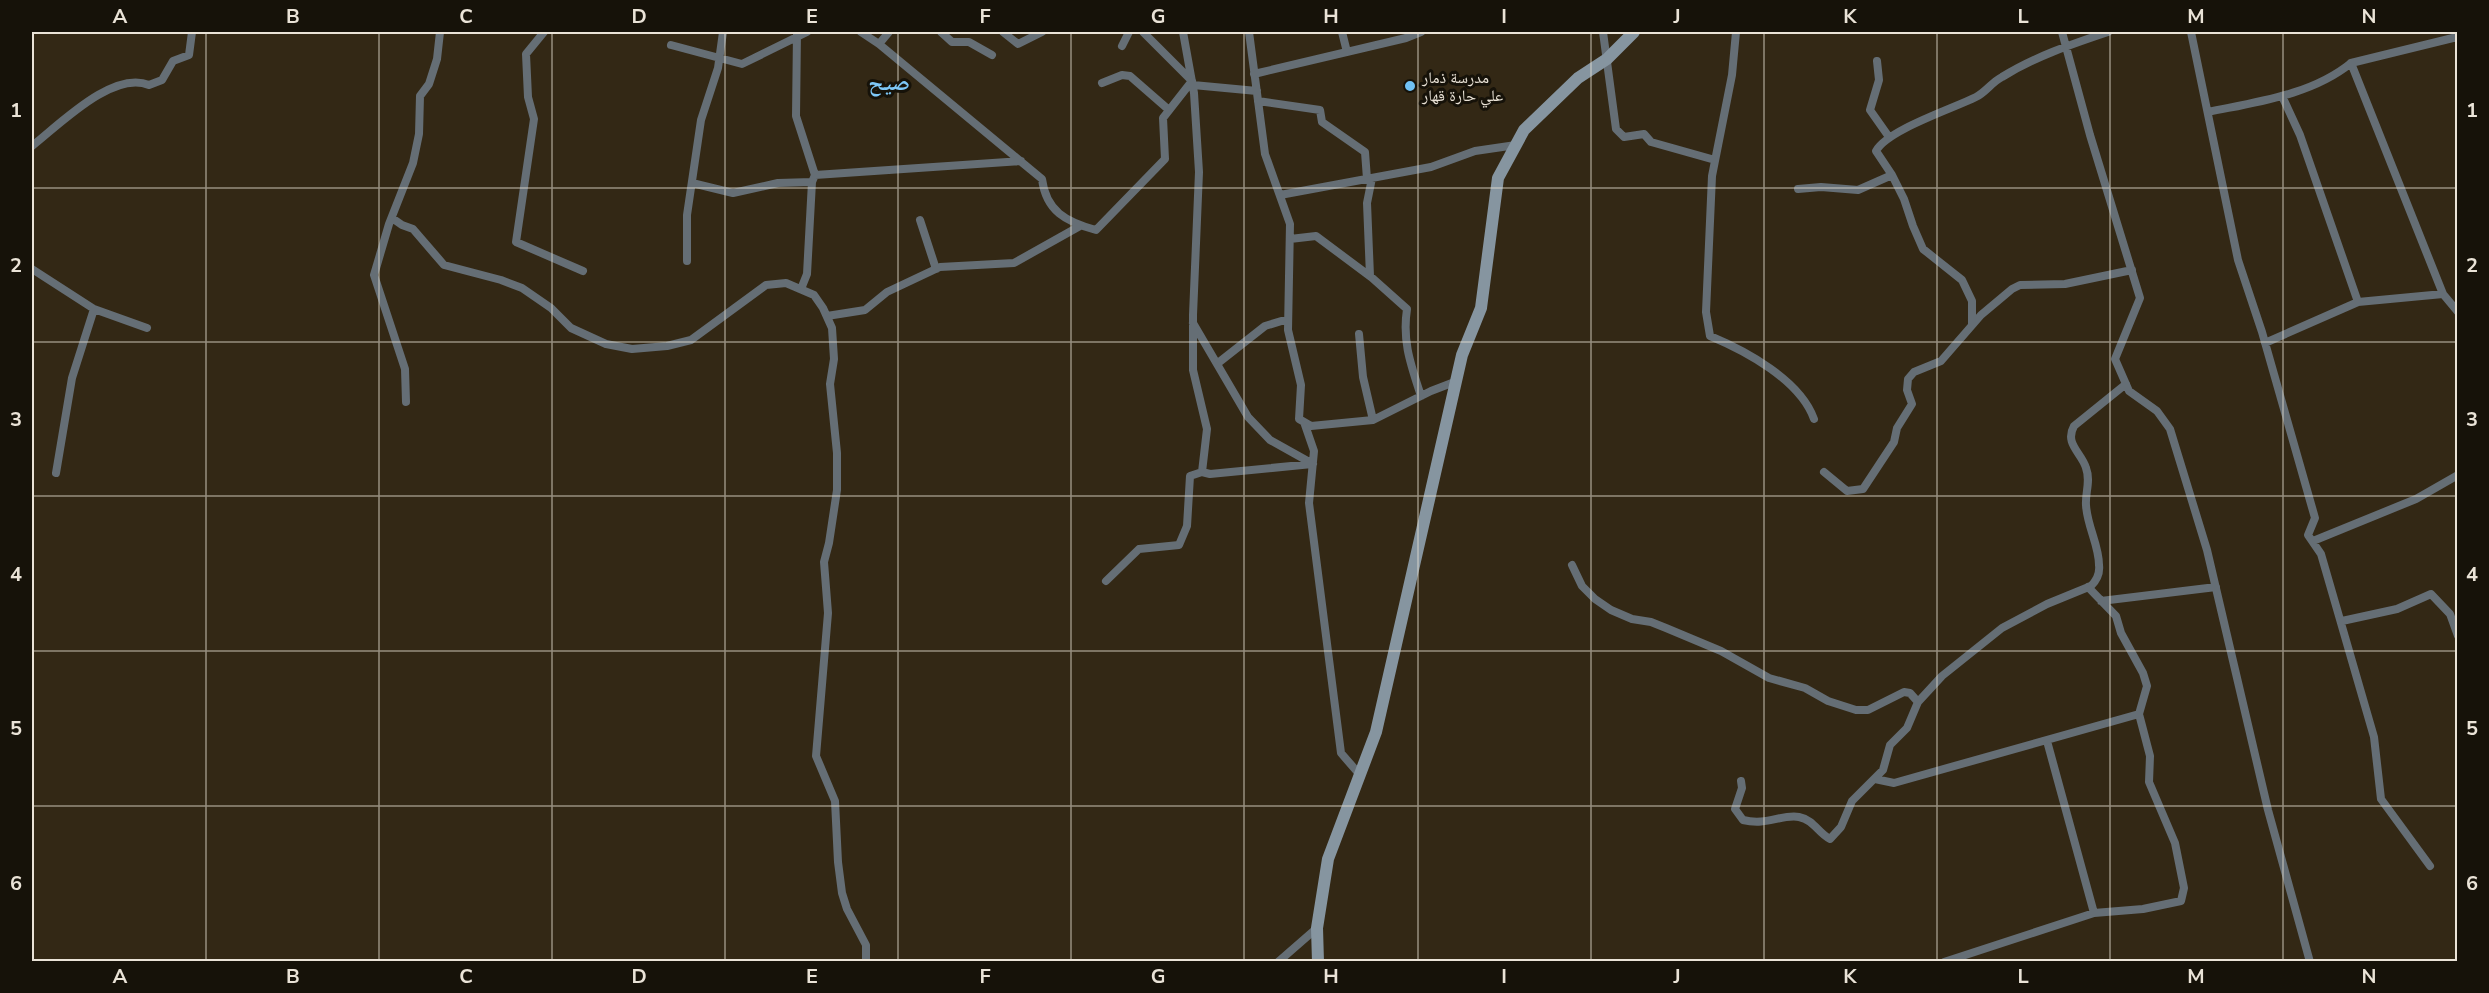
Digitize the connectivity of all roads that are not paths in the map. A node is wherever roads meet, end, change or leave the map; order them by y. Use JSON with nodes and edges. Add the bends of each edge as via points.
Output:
{"nodes":[{"id":1,"x":192,"y":32,"type":"edge"},
{"id":2,"x":440,"y":32,"type":"edge"},
{"id":3,"x":544,"y":32,"type":"edge"},
{"id":4,"x":723,"y":32,"type":"edge"},
{"id":5,"x":807,"y":32,"type":"edge"},
{"id":6,"x":861,"y":32,"type":"edge"},
{"id":7,"x":889,"y":32,"type":"edge"},
{"id":8,"x":941,"y":32,"type":"edge"},
{"id":9,"x":1003,"y":32,"type":"edge"},
{"id":10,"x":1042,"y":32,"type":"edge"},
{"id":11,"x":1129,"y":32,"type":"edge"},
{"id":12,"x":1143,"y":32,"type":"edge"},
{"id":13,"x":1183,"y":32,"type":"edge"},
{"id":14,"x":1249,"y":32,"type":"edge"},
{"id":15,"x":1342,"y":32,"type":"edge"},
{"id":16,"x":1421,"y":32,"type":"edge"},
{"id":17,"x":1603,"y":32,"type":"edge"},
{"id":18,"x":1634,"y":32,"type":"edge"},
{"id":19,"x":1736,"y":32,"type":"edge"},
{"id":20,"x":2062,"y":32,"type":"edge"},
{"id":21,"x":2108,"y":32,"type":"edge"},
{"id":22,"x":2191,"y":32,"type":"edge"},
{"id":23,"x":797,"y":35,"type":"edge"},
{"id":24,"x":2456,"y":36,"type":"edge"},
{"id":25,"x":879,"y":44,"type":"junction"},
{"id":26,"x":671,"y":45,"type":"dead end"},
{"id":27,"x":2066,"y":45,"type":"junction"},
{"id":28,"x":1122,"y":46,"type":"dead end"},
{"id":29,"x":1347,"y":52,"type":"junction"},
{"id":30,"x":992,"y":55,"type":"dead end"},
{"id":31,"x":719,"y":58,"type":"junction"},
{"id":32,"x":1608,"y":59,"type":"junction"},
{"id":33,"x":1877,"y":61,"type":"dead end"},
{"id":34,"x":2351,"y":63,"type":"junction"},
{"id":35,"x":1254,"y":74,"type":"junction"},
{"id":36,"x":1102,"y":82,"type":"dead end"},
{"id":37,"x":1192,"y":83,"type":"junction"},
{"id":38,"x":1257,"y":96,"type":"junction"},
{"id":39,"x":2282,"y":96,"type":"junction"},
{"id":40,"x":1169,"y":110,"type":"junction"},
{"id":41,"x":2208,"y":112,"type":"junction"},
{"id":42,"x":1889,"y":138,"type":"junction"},
{"id":43,"x":1516,"y":145,"type":"junction"},
{"id":44,"x":32,"y":146,"type":"edge"},
{"id":45,"x":1715,"y":160,"type":"junction"},
{"id":46,"x":1020,"y":161,"type":"junction"},
{"id":47,"x":1892,"y":175,"type":"junction"},
{"id":48,"x":1370,"y":178,"type":"junction"},
{"id":49,"x":813,"y":179,"type":"junction"},
{"id":50,"x":692,"y":183,"type":"junction"},
{"id":51,"x":1798,"y":189,"type":"dead end"},
{"id":52,"x":1280,"y":195,"type":"junction"},
{"id":53,"x":392,"y":218,"type":"junction"},
{"id":54,"x":920,"y":220,"type":"dead end"},
{"id":55,"x":1080,"y":226,"type":"junction"},
{"id":56,"x":1290,"y":239,"type":"junction"},
{"id":57,"x":687,"y":261,"type":"dead end"},
{"id":58,"x":32,"y":268,"type":"edge"},
{"id":59,"x":936,"y":269,"type":"junction"},
{"id":60,"x":2132,"y":270,"type":"junction"},
{"id":61,"x":583,"y":271,"type":"dead end"},
{"id":62,"x":1371,"y":277,"type":"junction"},
{"id":63,"x":801,"y":289,"type":"junction"},
{"id":64,"x":2443,"y":294,"type":"junction"},
{"id":65,"x":2358,"y":302,"type":"junction"},
{"id":66,"x":94,"y":309,"type":"junction"},
{"id":67,"x":2457,"y":312,"type":"edge"},
{"id":68,"x":826,"y":316,"type":"junction"},
{"id":69,"x":1288,"y":320,"type":"junction"},
{"id":70,"x":1193,"y":322,"type":"junction"},
{"id":71,"x":1972,"y":325,"type":"junction"},
{"id":72,"x":147,"y":328,"type":"dead end"},
{"id":73,"x":1359,"y":334,"type":"dead end"},
{"id":74,"x":2265,"y":343,"type":"junction"},
{"id":75,"x":1218,"y":363,"type":"junction"},
{"id":76,"x":1456,"y":381,"type":"junction"},
{"id":77,"x":2126,"y":384,"type":"junction"},
{"id":78,"x":1421,"y":396,"type":"junction"},
{"id":79,"x":406,"y":402,"type":"dead end"},
{"id":80,"x":1814,"y":419,"type":"dead end"},
{"id":81,"x":1373,"y":420,"type":"junction"},
{"id":82,"x":1304,"y":422,"type":"junction"},
{"id":83,"x":1313,"y":464,"type":"junction"},
{"id":84,"x":1202,"y":472,"type":"junction"},
{"id":85,"x":1824,"y":472,"type":"dead end"},
{"id":86,"x":56,"y":473,"type":"dead end"},
{"id":87,"x":2457,"y":475,"type":"edge"},
{"id":88,"x":2313,"y":541,"type":"junction"},
{"id":89,"x":1572,"y":565,"type":"dead end"},
{"id":90,"x":1106,"y":581,"type":"dead end"},
{"id":91,"x":2088,"y":587,"type":"junction"},
{"id":92,"x":2216,"y":587,"type":"junction"},
{"id":93,"x":2101,"y":601,"type":"junction"},
{"id":94,"x":2342,"y":621,"type":"junction"},
{"id":95,"x":2457,"y":636,"type":"edge"},
{"id":96,"x":1918,"y":702,"type":"junction"},
{"id":97,"x":2139,"y":714,"type":"junction"},
{"id":98,"x":2047,"y":741,"type":"junction"},
{"id":99,"x":1360,"y":776,"type":"junction"},
{"id":100,"x":1875,"y":779,"type":"junction"},
{"id":101,"x":1741,"y":781,"type":"dead end"},
{"id":102,"x":2430,"y":866,"type":"dead end"},
{"id":103,"x":2094,"y":913,"type":"junction"},
{"id":104,"x":1317,"y":928,"type":"junction"},
{"id":105,"x":866,"y":962,"type":"edge"},
{"id":106,"x":1278,"y":962,"type":"edge"},
{"id":107,"x":1318,"y":962,"type":"edge"},
{"id":108,"x":1944,"y":962,"type":"edge"},
{"id":109,"x":2310,"y":962,"type":"edge"}],
"edges":[{"from":1,"to":44,"type":"street","via":[[189,55],[172,61],[162,80],[149,85],[139,81],[119,83]]},
{"from":2,"to":53,"type":"street","via":[[437,59],[429,84],[420,96],[413,163]]},
{"from":3,"to":61,"type":"street","via":[[526,54],[528,97],[534,119],[516,243]]},
{"from":4,"to":31,"type":"street"},
{"from":5,"to":23,"type":"street"},
{"from":6,"to":25,"type":"street"},
{"from":7,"to":25,"type":"street"},
{"from":8,"to":30,"type":"street","via":[[952,42],[969,42]]},
{"from":9,"to":10,"type":"street","via":[[1018,44]]},
{"from":11,"to":28,"type":"street"},
{"from":12,"to":37,"type":"street"},
{"from":13,"to":37,"type":"street"},
{"from":14,"to":35,"type":"street"},
{"from":15,"to":29,"type":"street"},
{"from":16,"to":29,"type":"street"},
{"from":17,"to":32,"type":"street"},
{"from":18,"to":32,"type":"street"},
{"from":19,"to":45,"type":"street","via":[[1732,75]]},
{"from":20,"to":27,"type":"street"},
{"from":21,"to":27,"type":"street"},
{"from":22,"to":41,"type":"street"},
{"from":23,"to":31,"type":"street","via":[[742,64]]},
{"from":23,"to":49,"type":"street","via":[[796,116]]},
{"from":24,"to":34,"type":"street"},
{"from":25,"to":46,"type":"street"},
{"from":26,"to":31,"type":"street"},
{"from":27,"to":42,"type":"street","via":[[2001,77],[1980,95]]},
{"from":27,"to":60,"type":"street"},
{"from":29,"to":35,"type":"street"},
{"from":31,"to":50,"type":"street","via":[[701,120]]},
{"from":32,"to":43,"type":"street","via":[[1578,78],[1524,130]]},
{"from":32,"to":45,"type":"street","via":[[1616,129],[1624,137],[1644,134],[1651,142]]},
{"from":33,"to":42,"type":"street","via":[[1879,80],[1870,110]]},
{"from":34,"to":39,"type":"street","via":[[2337,74]]},
{"from":34,"to":64,"type":"street"},
{"from":35,"to":38,"type":"street"},
{"from":36,"to":40,"type":"street","via":[[1130,76]]},
{"from":37,"to":38,"type":"street"},
{"from":37,"to":40,"type":"street"},
{"from":37,"to":70,"type":"street","via":[[1200,172]]},
{"from":38,"to":48,"type":"street","via":[[1320,110],[1322,122],[1365,152]]},
{"from":38,"to":52,"type":"street","via":[[1265,154]]},
{"from":39,"to":41,"type":"street"},
{"from":39,"to":65,"type":"street","via":[[2300,135]]},
{"from":40,"to":55,"type":"street","via":[[1162,118],[1165,159],[1096,230]]},
{"from":41,"to":74,"type":"street","via":[[2238,260]]},
{"from":42,"to":47,"type":"street","via":[[1876,151]]},
{"from":43,"to":48,"type":"street","via":[[1475,151],[1431,167]]},
{"from":43,"to":76,"type":"street","via":[[1498,178],[1481,308]]},
{"from":45,"to":80,"type":"street","via":[[1707,312],[1710,336],[1769,368],[1803,398]]},
{"from":46,"to":49,"type":"street"},
{"from":46,"to":55,"type":"street","via":[[1042,179],[1044,195],[1058,214]]},
{"from":47,"to":51,"type":"street","via":[[1858,190]]},
{"from":47,"to":71,"type":"street","via":[[1923,249],[1962,280],[1972,301]]},
{"from":48,"to":52,"type":"street"},
{"from":48,"to":62,"type":"street","via":[[1367,203]]},
{"from":49,"to":50,"type":"street","via":[[733,193]]},
{"from":49,"to":63,"type":"street","via":[[807,274]]},
{"from":50,"to":57,"type":"street"},
{"from":52,"to":56,"type":"street","via":[[1290,224]]},
{"from":53,"to":63,"type":"street","via":[[413,229],[444,265],[522,288],[571,328],[606,344],[632,349],[692,340],[766,285],[786,283]]},
{"from":53,"to":79,"type":"street","via":[[374,275],[405,369]]},
{"from":54,"to":59,"type":"street"},
{"from":55,"to":59,"type":"street","via":[[1014,263]]},
{"from":56,"to":62,"type":"street","via":[[1316,236]]},
{"from":56,"to":69,"type":"street"},
{"from":58,"to":66,"type":"street"},
{"from":59,"to":68,"type":"street","via":[[886,291],[865,310]]},
{"from":60,"to":71,"type":"street","via":[[2051,286],[2020,285],[2001,296]]},
{"from":60,"to":77,"type":"street","via":[[2140,298],[2115,359]]},
{"from":62,"to":78,"type":"street","via":[[1407,309],[1403,330]]},
{"from":63,"to":68,"type":"street","via":[[814,295]]},
{"from":64,"to":65,"type":"street"},
{"from":64,"to":67,"type":"street"},
{"from":65,"to":74,"type":"street"},
{"from":66,"to":72,"type":"street"},
{"from":66,"to":86,"type":"street","via":[[72,378]]},
{"from":68,"to":105,"type":"street","via":[[832,328],[834,359],[830,384],[837,490],[824,562],[828,613],[816,756],[835,801],[842,892],[866,945]]},
{"from":69,"to":75,"type":"street","via":[[1265,327]]},
{"from":69,"to":82,"type":"street","via":[[1301,385],[1299,419]]},
{"from":70,"to":75,"type":"street"},
{"from":70,"to":84,"type":"street","via":[[1193,370],[1207,429]]},
{"from":71,"to":85,"type":"street","via":[[1941,361],[1918,369],[1908,379],[1912,404],[1897,428],[1894,442],[1863,489],[1846,491]]},
{"from":73,"to":81,"type":"street"},
{"from":74,"to":88,"type":"street","via":[[2315,518],[2308,535]]},
{"from":75,"to":83,"type":"street","via":[[1248,417],[1270,440]]},
{"from":76,"to":78,"type":"street"},
{"from":76,"to":99,"type":"street","via":[[1376,732]]},
{"from":77,"to":91,"type":"street","via":[[2072,430],[2071,443],[2086,468],[2087,515],[2100,566],[2096,581]]},
{"from":77,"to":92,"type":"street","via":[[2129,391],[2157,411],[2170,429]]},
{"from":78,"to":81,"type":"street"},
{"from":81,"to":82,"type":"street","via":[[1311,426]]},
{"from":82,"to":83,"type":"street","via":[[1314,451]]},
{"from":83,"to":84,"type":"street"},
{"from":83,"to":99,"type":"street","via":[[1309,503],[1341,753]]},
{"from":84,"to":90,"type":"street","via":[[1190,476],[1187,526],[1179,545],[1138,549]]},
{"from":87,"to":88,"type":"street","via":[[2416,499]]},
{"from":88,"to":94,"type":"street","via":[[2321,554]]},
{"from":89,"to":96,"type":"street","via":[[1582,586],[1611,610],[1721,651],[1769,678],[1805,688],[1856,710],[1868,710],[1904,692]]},
{"from":91,"to":93,"type":"street"},
{"from":91,"to":96,"type":"street","via":[[2002,628],[1942,676]]},
{"from":92,"to":93,"type":"street"},
{"from":92,"to":109,"type":"street","via":[[2268,810]]},
{"from":93,"to":97,"type":"street","via":[[2116,616],[2143,673],[2147,686]]},
{"from":94,"to":95,"type":"street","via":[[2397,609],[2431,594],[2450,614]]},
{"from":94,"to":102,"type":"street","via":[[2374,737],[2381,799]]},
{"from":96,"to":100,"type":"street","via":[[1907,728],[1887,750],[1886,764]]},
{"from":97,"to":98,"type":"street"},
{"from":97,"to":103,"type":"street","via":[[2150,756],[2149,782],[2175,843],[2184,888],[2181,901]]},
{"from":98,"to":100,"type":"street","via":[[1894,783]]},
{"from":98,"to":103,"type":"street"},
{"from":99,"to":104,"type":"street","via":[[1328,860]]},
{"from":100,"to":101,"type":"street","via":[[1852,801],[1830,839],[1801,818],[1763,823],[1743,820],[1735,808]]},
{"from":103,"to":108,"type":"street"},
{"from":104,"to":106,"type":"street"},
{"from":104,"to":107,"type":"street"}]}
